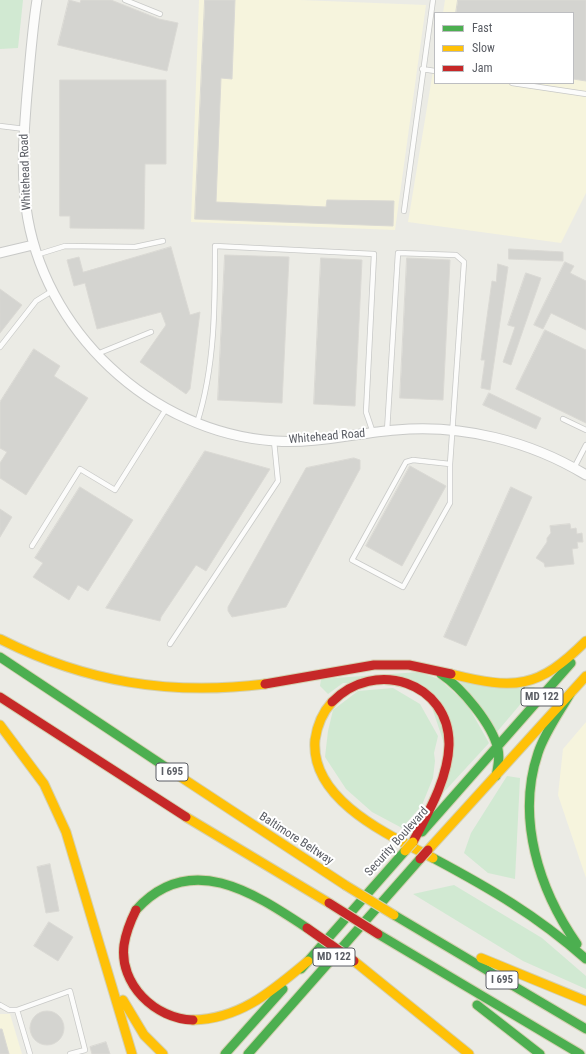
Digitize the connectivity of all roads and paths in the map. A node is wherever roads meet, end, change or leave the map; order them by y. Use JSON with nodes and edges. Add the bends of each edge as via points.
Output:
{"nodes":[{"id":1,"x":37,"y":0,"type":"edge"},
{"id":2,"x":125,"y":0,"type":"edge"},
{"id":3,"x":433,"y":0,"type":"edge"},
{"id":4,"x":160,"y":14,"type":"dead end"},
{"id":5,"x":422,"y":69,"type":"junction"},
{"id":6,"x":434,"y":71,"type":"edge"},
{"id":7,"x":519,"y":84,"type":"edge"},
{"id":8,"x":586,"y":94,"type":"edge"},
{"id":9,"x":0,"y":126,"type":"edge"},
{"id":10,"x":24,"y":129,"type":"junction"},
{"id":11,"x":404,"y":211,"type":"dead end"},
{"id":12,"x":163,"y":241,"type":"dead end"},
{"id":13,"x":33,"y":245,"type":"junction"},
{"id":14,"x":0,"y":253,"type":"edge"},
{"id":15,"x":36,"y":255,"type":"junction"},
{"id":16,"x":52,"y":291,"type":"junction"},
{"id":17,"x":151,"y":332,"type":"dead end"},
{"id":18,"x":0,"y":347,"type":"edge"},
{"id":19,"x":97,"y":354,"type":"junction"},
{"id":20,"x":166,"y":409,"type":"junction"},
{"id":21,"x":563,"y":419,"type":"dead end"},
{"id":22,"x":197,"y":424,"type":"junction"},
{"id":23,"x":454,"y":430,"type":"junction"},
{"id":24,"x":586,"y":430,"type":"edge"},
{"id":25,"x":387,"y":431,"type":"junction"},
{"id":26,"x":373,"y":433,"type":"junction"},
{"id":27,"x":274,"y":441,"type":"junction"},
{"id":28,"x":586,"y":445,"type":"edge"},
{"id":29,"x":450,"y":464,"type":"junction"},
{"id":30,"x":574,"y":468,"type":"junction"},
{"id":31,"x":586,"y":475,"type":"edge"},
{"id":32,"x":32,"y":546,"type":"dead end"},
{"id":33,"x":0,"y":639,"type":"edge"},
{"id":34,"x":586,"y":641,"type":"edge"},
{"id":35,"x":170,"y":644,"type":"dead end"},
{"id":36,"x":586,"y":646,"type":"edge"},
{"id":37,"x":0,"y":657,"type":"edge"},
{"id":38,"x":434,"y":670,"type":"junction"},
{"id":39,"x":586,"y":676,"type":"edge"},
{"id":40,"x":570,"y":694,"type":"junction"},
{"id":41,"x":0,"y":696,"type":"edge"},
{"id":42,"x":0,"y":725,"type":"edge"},
{"id":43,"x":498,"y":748,"type":"junction"},
{"id":44,"x":496,"y":776,"type":"junction"},
{"id":45,"x":413,"y":842,"type":"junction"},
{"id":46,"x":418,"y":930,"type":"junction"},
{"id":47,"x":586,"y":954,"type":"edge"},
{"id":48,"x":419,"y":959,"type":"junction"},
{"id":49,"x":586,"y":959,"type":"edge"},
{"id":50,"x":308,"y":961,"type":"junction"},
{"id":51,"x":108,"y":974,"type":"junction"},
{"id":52,"x":586,"y":1001,"type":"edge"},
{"id":53,"x":0,"y":1005,"type":"edge"},
{"id":54,"x":17,"y":1010,"type":"junction"},
{"id":55,"x":586,"y":1029,"type":"edge"},
{"id":56,"x":30,"y":1054,"type":"edge"},
{"id":57,"x":70,"y":1054,"type":"edge"},
{"id":58,"x":132,"y":1054,"type":"edge"},
{"id":59,"x":163,"y":1054,"type":"edge"},
{"id":60,"x":224,"y":1054,"type":"edge"},
{"id":61,"x":248,"y":1054,"type":"edge"},
{"id":62,"x":469,"y":1054,"type":"edge"},
{"id":63,"x":540,"y":1054,"type":"edge"},
{"id":64,"x":580,"y":1054,"type":"edge"}],
"edges":[{"from":1,"to":10,"type":"street","name":"Whitehead Road"},
{"from":2,"to":4,"type":"lane"},
{"from":3,"to":5,"type":"lane"},
{"from":5,"to":6,"type":"lane"},
{"from":5,"to":11,"type":"lane"},
{"from":7,"to":8,"type":"lane"},
{"from":9,"to":10,"type":"lane"},
{"from":10,"to":13,"type":"street","name":"Whitehead Road","via":[[24,192]]},
{"from":12,"to":15,"type":"lane","via":[[135,247],[65,246]]},
{"from":13,"to":14,"type":"street"},
{"from":13,"to":15,"type":"street","name":"Whitehead Road"},
{"from":15,"to":16,"type":"street","name":"Whitehead Road"},
{"from":16,"to":18,"type":"lane","via":[[36,301]]},
{"from":16,"to":19,"type":"street","name":"Whitehead Road","via":[[73,324]]},
{"from":17,"to":19,"type":"lane"},
{"from":19,"to":20,"type":"street","name":"Whitehead Road","via":[[121,378]]},
{"from":20,"to":22,"type":"street","name":"Whitehead Road"},
{"from":20,"to":32,"type":"lane","via":[[115,490],[80,469]]},
{"from":21,"to":24,"type":"lane"},
{"from":22,"to":26,"type":"lane","via":[[206,396],[214,309],[215,246],[366,253],[374,254],[366,412]]},
{"from":22,"to":27,"type":"street","name":"Whitehead Road","via":[[233,434]]},
{"from":23,"to":25,"type":"street","name":"Whitehead Road"},
{"from":23,"to":25,"type":"lane","via":[[464,262],[456,255],[398,253]]},
{"from":23,"to":29,"type":"lane"},
{"from":23,"to":30,"type":"street","name":"Whitehead Road","via":[[519,444]]},
{"from":25,"to":26,"type":"street","name":"Whitehead Road"},
{"from":26,"to":27,"type":"street","name":"Whitehead Road","via":[[325,440]]},
{"from":27,"to":35,"type":"lane","via":[[278,481]]},
{"from":28,"to":30,"type":"lane"},
{"from":29,"to":29,"type":"lane","via":[[450,503],[403,587],[352,560],[406,462],[412,460]]},
{"from":30,"to":31,"type":"street","name":"Whitehead Road"},
{"from":33,"to":38,"type":"main road","via":[[70,669],[126,683],[157,687],[234,687],[374,665],[415,666]]},
{"from":34,"to":38,"type":"main road","via":[[555,669],[526,681],[494,684]]},
{"from":36,"to":43,"type":"main road","name":"Security Boulevard","number":"MD 122"},
{"from":37,"to":46,"type":"main road","name":"Baltimore Beltway","number":"I 695","bridge":true,"via":[[345,885]]},
{"from":38,"to":43,"type":"main road","via":[[467,695]]},
{"from":39,"to":40,"type":"main road","number":"MD 122"},
{"from":40,"to":44,"type":"main road","number":"MD 122"},
{"from":40,"to":47,"type":"main road","via":[[538,754],[531,794],[531,824],[539,868],[547,892],[572,937]]},
{"from":41,"to":48,"type":"main road","number":"I 695","bridge":true,"via":[[219,838]]},
{"from":42,"to":51,"type":"main road","via":[[44,784],[66,832]]},
{"from":43,"to":44,"type":"main road","via":[[500,760]]},
{"from":43,"to":45,"type":"main road","name":"Security Boulevard","number":"MD 122"},
{"from":44,"to":61,"type":"main road","number":"MD 122","bridge":true},
{"from":45,"to":49,"type":"main road","via":[[436,797],[447,765],[448,746],[444,721],[432,700],[412,684],[385,677],[370,678],[344,690],[320,718],[315,744],[316,758],[321,772],[339,800],[361,819],[529,912]]},
{"from":45,"to":50,"type":"main road","name":"Security Boulevard","number":"MD 122","bridge":true},
{"from":46,"to":52,"type":"main road"},
{"from":46,"to":55,"type":"main road","name":"Baltimore Beltway","number":"I 695"},
{"from":48,"to":63,"type":"main road"},
{"from":48,"to":64,"type":"main road","number":"I 695"},
{"from":50,"to":60,"type":"main road","name":"Security Boulevard","number":"MD 122"},
{"from":50,"to":62,"type":"main road","bridge":true,"via":[[267,995],[248,1006],[230,1015],[195,1021],[168,1015],[148,1003],[127,969],[124,946],[130,922],[144,901],[164,887],[189,880],[204,880],[233,886],[266,901],[354,961],[414,1006]]},
{"from":51,"to":58,"type":"main road"},
{"from":51,"to":59,"type":"main road","via":[[144,1035]]},
{"from":53,"to":54,"type":"lane","via":[[9,1010]]},
{"from":54,"to":56,"type":"lane"},
{"from":54,"to":57,"type":"lane","via":[[70,992],[85,1050]]}]}
